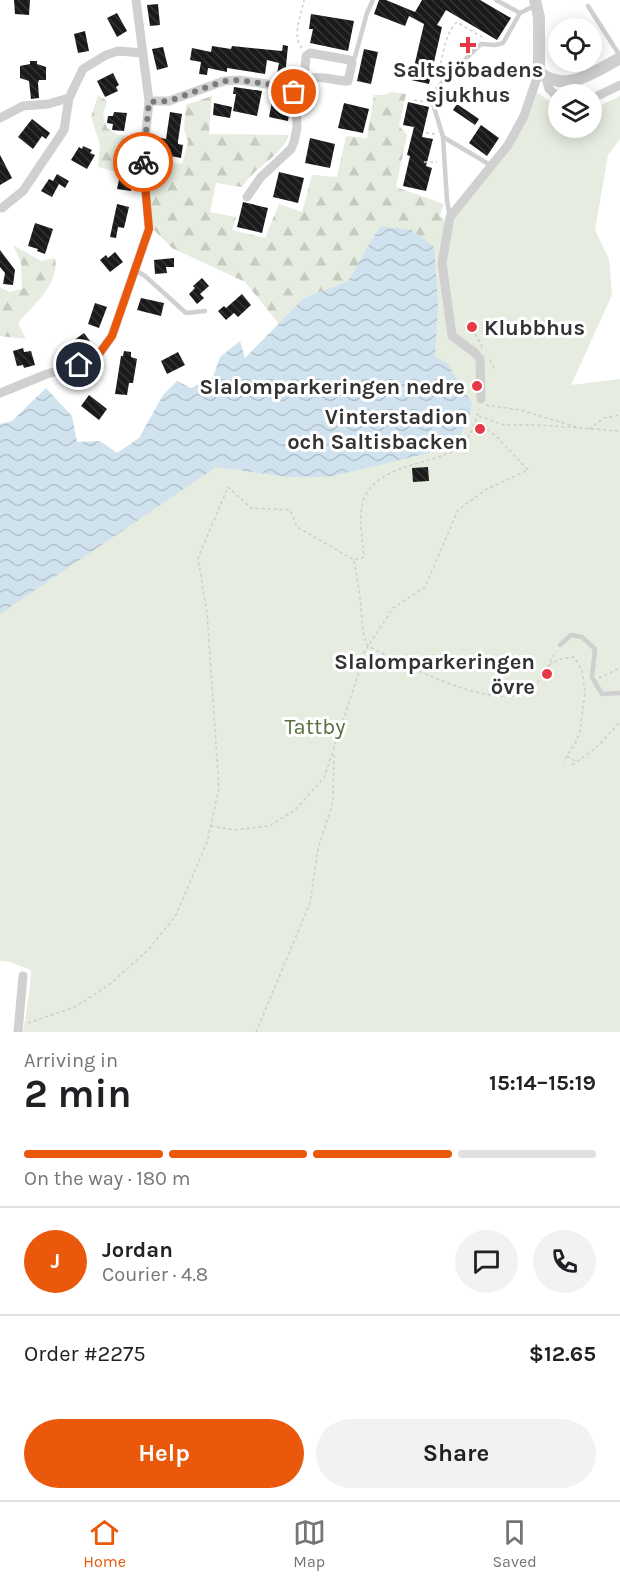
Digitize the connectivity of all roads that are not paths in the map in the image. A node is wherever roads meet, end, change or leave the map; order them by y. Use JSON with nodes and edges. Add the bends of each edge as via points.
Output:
{"nodes":[{"id":1,"x":136,"y":0,"type":"edge"},
{"id":2,"x":373,"y":0,"type":"edge"},
{"id":3,"x":496,"y":0,"type":"edge"},
{"id":4,"x":536,"y":2,"type":"edge"},
{"id":5,"x":588,"y":6,"type":"dead end"},
{"id":6,"x":520,"y":13,"type":"junction"},
{"id":7,"x":143,"y":53,"type":"junction"},
{"id":8,"x":620,"y":57,"type":"edge"},
{"id":9,"x":351,"y":62,"type":"junction"},
{"id":10,"x":543,"y":75,"type":"junction"},
{"id":11,"x":304,"y":81,"type":"junction"},
{"id":12,"x":620,"y":85,"type":"edge"},
{"id":13,"x":548,"y":87,"type":"edge"},
{"id":14,"x":294,"y":92,"type":"junction"},
{"id":15,"x":602,"y":94,"type":"edge"},
{"id":16,"x":69,"y":98,"type":"junction"},
{"id":17,"x":149,"y":102,"type":"junction"},
{"id":18,"x":0,"y":118,"type":"edge"},
{"id":19,"x":443,"y":136,"type":"junction"},
{"id":20,"x":492,"y":165,"type":"junction"},
{"id":21,"x":248,"y":197,"type":"dead end"},
{"id":22,"x":2,"y":208,"type":"dead end"},
{"id":23,"x":450,"y":217,"type":"junction"},
{"id":24,"x":135,"y":270,"type":"junction"},
{"id":25,"x":205,"y":312,"type":"dead end"},
{"id":26,"x":0,"y":393,"type":"edge"},
{"id":27,"x":482,"y":399,"type":"dead end"},
{"id":28,"x":560,"y":645,"type":"road end"},
{"id":29,"x":620,"y":693,"type":"edge"},
{"id":30,"x":23,"y":976,"type":"dead end"},
{"id":31,"x":19,"y":1029,"type":"edge"}],
"edges":[{"from":1,"to":7,"type":"street"},
{"from":2,"to":9,"type":"lane"},
{"from":3,"to":6,"type":"lane"},
{"from":4,"to":6,"type":"lane"},
{"from":4,"to":10,"type":"street"},
{"from":5,"to":8,"type":"lane"},
{"from":6,"to":19,"type":"lane","via":[[503,43],[481,44],[431,96]]},
{"from":7,"to":16,"type":"street","via":[[118,51],[83,69]]},
{"from":7,"to":17,"type":"street"},
{"from":8,"to":10,"type":"street","via":[[579,79],[557,82]]},
{"from":9,"to":11,"type":"street","via":[[348,81],[318,77]]},
{"from":9,"to":11,"type":"street","via":[[310,53],[306,56]]},
{"from":10,"to":13,"type":"street"},
{"from":10,"to":20,"type":"street","via":[[508,145]]},
{"from":11,"to":14,"type":"street"},
{"from":12,"to":15,"type":"street"},
{"from":14,"to":17,"type":"street","via":[[288,87],[224,81],[169,101]]},
{"from":14,"to":21,"type":"street","via":[[297,111],[291,149],[261,177]]},
{"from":16,"to":18,"type":"street","via":[[23,106]]},
{"from":16,"to":22,"type":"street","via":[[64,130],[23,191]]},
{"from":17,"to":24,"type":"street","via":[[143,161],[149,229]]},
{"from":19,"to":20,"type":"lane"},
{"from":19,"to":23,"type":"lane"},
{"from":20,"to":23,"type":"street"},
{"from":23,"to":27,"type":"street","via":[[442,263],[448,320],[452,336],[480,359]]},
{"from":24,"to":25,"type":"lane","via":[[186,313]]},
{"from":24,"to":26,"type":"street","via":[[112,336],[99,354]]},
{"from":28,"to":29,"type":"lane","via":[[571,635],[589,642],[595,650],[594,681],[602,694]]},
{"from":30,"to":31,"type":"street"}]}
